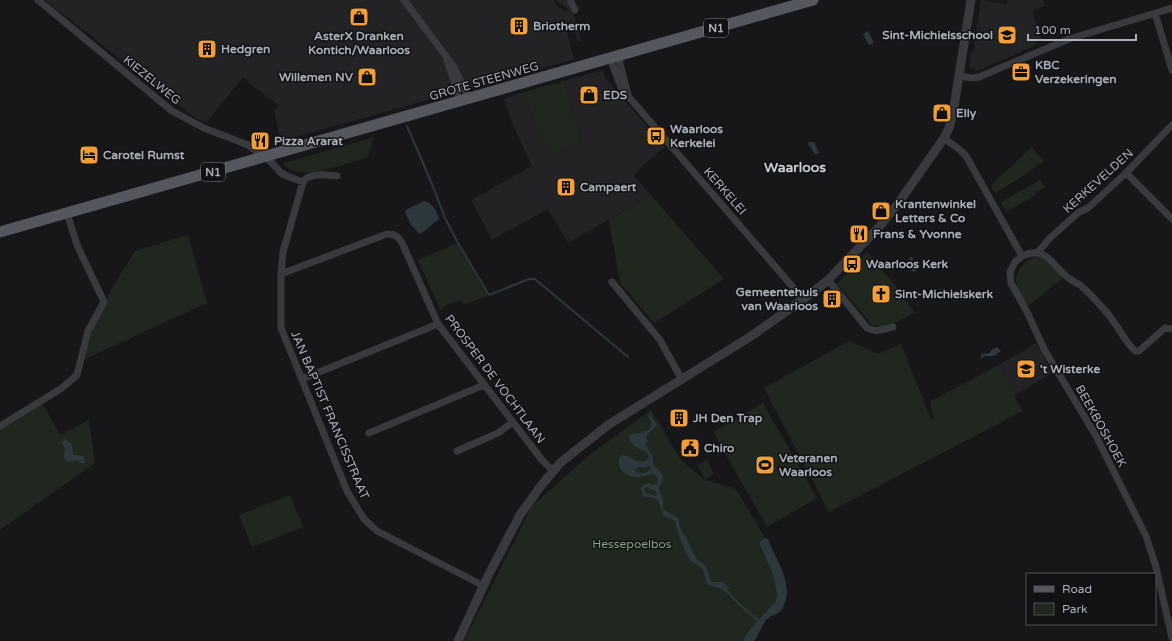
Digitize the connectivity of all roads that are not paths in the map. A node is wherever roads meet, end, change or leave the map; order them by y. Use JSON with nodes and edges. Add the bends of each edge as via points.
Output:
{"nodes":[{"id":1,"x":38,"y":0,"type":"edge"},
{"id":2,"x":404,"y":0,"type":"edge"},
{"id":3,"x":570,"y":0,"type":"edge"},
{"id":4,"x":813,"y":0,"type":"edge"},
{"id":5,"x":971,"y":0,"type":"edge"},
{"id":6,"x":1172,"y":8,"type":"edge"},
{"id":7,"x":575,"y":10,"type":"dead end"},
{"id":8,"x":1155,"y":14,"type":"junction"},
{"id":9,"x":614,"y":57,"type":"junction"},
{"id":10,"x":1172,"y":70,"type":"edge"},
{"id":11,"x":959,"y":76,"type":"junction"},
{"id":12,"x":464,"y":100,"type":"junction"},
{"id":13,"x":1172,"y":125,"type":"edge"},
{"id":14,"x":944,"y":138,"type":"junction"},
{"id":15,"x":264,"y":157,"type":"junction"},
{"id":16,"x":1126,"y":173,"type":"junction"},
{"id":17,"x":337,"y":176,"type":"dead end"},
{"id":18,"x":303,"y":182,"type":"junction"},
{"id":19,"x":67,"y":213,"type":"junction"},
{"id":20,"x":1172,"y":219,"type":"edge"},
{"id":21,"x":0,"y":232,"type":"edge"},
{"id":22,"x":1038,"y":252,"type":"junction"},
{"id":23,"x":1022,"y":256,"type":"junction"},
{"id":24,"x":281,"y":274,"type":"junction"},
{"id":25,"x":828,"y":280,"type":"junction"},
{"id":26,"x":612,"y":282,"type":"dead end"},
{"id":27,"x":804,"y":300,"type":"junction"},
{"id":28,"x":438,"y":324,"type":"junction"},
{"id":29,"x":894,"y":327,"type":"dead end"},
{"id":30,"x":1172,"y":329,"type":"edge"},
{"id":31,"x":302,"y":379,"type":"junction"},
{"id":32,"x":682,"y":380,"type":"junction"},
{"id":33,"x":484,"y":385,"type":"junction"},
{"id":34,"x":513,"y":422,"type":"junction"},
{"id":35,"x":0,"y":426,"type":"edge"},
{"id":36,"x":369,"y":433,"type":"dead end"},
{"id":37,"x":457,"y":451,"type":"dead end"},
{"id":38,"x":553,"y":471,"type":"junction"},
{"id":39,"x":484,"y":586,"type":"junction"},
{"id":40,"x":1172,"y":638,"type":"edge"},
{"id":41,"x":458,"y":641,"type":"edge"}],
"edges":[{"from":1,"to":15,"type":"street","name":"KIEZELWEG","via":[[172,111],[219,135],[248,145]]},
{"from":2,"to":12,"type":"street","via":[[454,67]]},
{"from":3,"to":7,"type":"street"},
{"from":4,"to":9,"type":"main road","name":"GROTE STEENWEG","number":"N1"},
{"from":5,"to":11,"type":"street"},
{"from":6,"to":8,"type":"street"},
{"from":8,"to":10,"type":"street"},
{"from":8,"to":11,"type":"street","via":[[1069,38],[979,77]]},
{"from":9,"to":12,"type":"main road","name":"GROTE STEENWEG","number":"N1"},
{"from":9,"to":27,"type":"street","name":"KERKELEI","via":[[622,90]]},
{"from":11,"to":14,"type":"street","via":[[951,120]]},
{"from":12,"to":15,"type":"main road","name":"GROTE STEENWEG","number":"N1"},
{"from":13,"to":16,"type":"street","name":"KERKEVELDEN"},
{"from":14,"to":23,"type":"street","via":[[966,156]]},
{"from":14,"to":25,"type":"street","via":[[897,204]]},
{"from":15,"to":18,"type":"street","via":[[281,173]]},
{"from":15,"to":19,"type":"main road","name":"GROTE STEENWEG","number":"N1"},
{"from":16,"to":20,"type":"street"},
{"from":16,"to":22,"type":"street","name":"KERKEVELDEN","via":[[1050,238]]},
{"from":17,"to":18,"type":"street","via":[[309,177]]},
{"from":18,"to":24,"type":"street","name":"JAN BAPTIST FRANCISSTRAAT","via":[[283,252]]},
{"from":19,"to":21,"type":"main road","number":"N1"},
{"from":19,"to":35,"type":"street","via":[[77,245],[104,302],[88,331],[77,375],[62,388]]},
{"from":22,"to":23,"type":"street"},
{"from":22,"to":30,"type":"street","via":[[1046,255],[1065,276],[1081,286],[1115,324],[1133,351],[1139,351],[1165,328]]},
{"from":23,"to":40,"type":"street","name":"BEEKBOSHOEK","via":[[1010,272],[1011,283],[1044,349],[1096,436],[1146,536],[1156,567]]},
{"from":24,"to":28,"type":"street","name":"PROSPER DE VOCHTLAAN","via":[[392,234],[398,237],[403,245]]},
{"from":24,"to":31,"type":"street","name":"JAN BAPTIST FRANCISSTRAAT","via":[[281,328]]},
{"from":25,"to":27,"type":"street"},
{"from":25,"to":29,"type":"street","via":[[867,328],[876,331]]},
{"from":26,"to":32,"type":"street","via":[[660,340]]},
{"from":27,"to":32,"type":"street"},
{"from":28,"to":31,"type":"street"},
{"from":28,"to":33,"type":"street","name":"PROSPER DE VOCHTLAAN"},
{"from":31,"to":39,"type":"street","name":"JAN BAPTIST FRANCISSTRAAT","via":[[347,491],[370,526],[386,537]]},
{"from":32,"to":38,"type":"street","via":[[608,425],[570,454]]},
{"from":33,"to":34,"type":"street","name":"PROSPER DE VOCHTLAAN"},
{"from":33,"to":36,"type":"street"},
{"from":34,"to":37,"type":"street","via":[[498,433]]},
{"from":34,"to":38,"type":"street","name":"PROSPER DE VOCHTLAAN"},
{"from":38,"to":39,"type":"street","via":[[520,515]]},
{"from":39,"to":41,"type":"street"}]}
